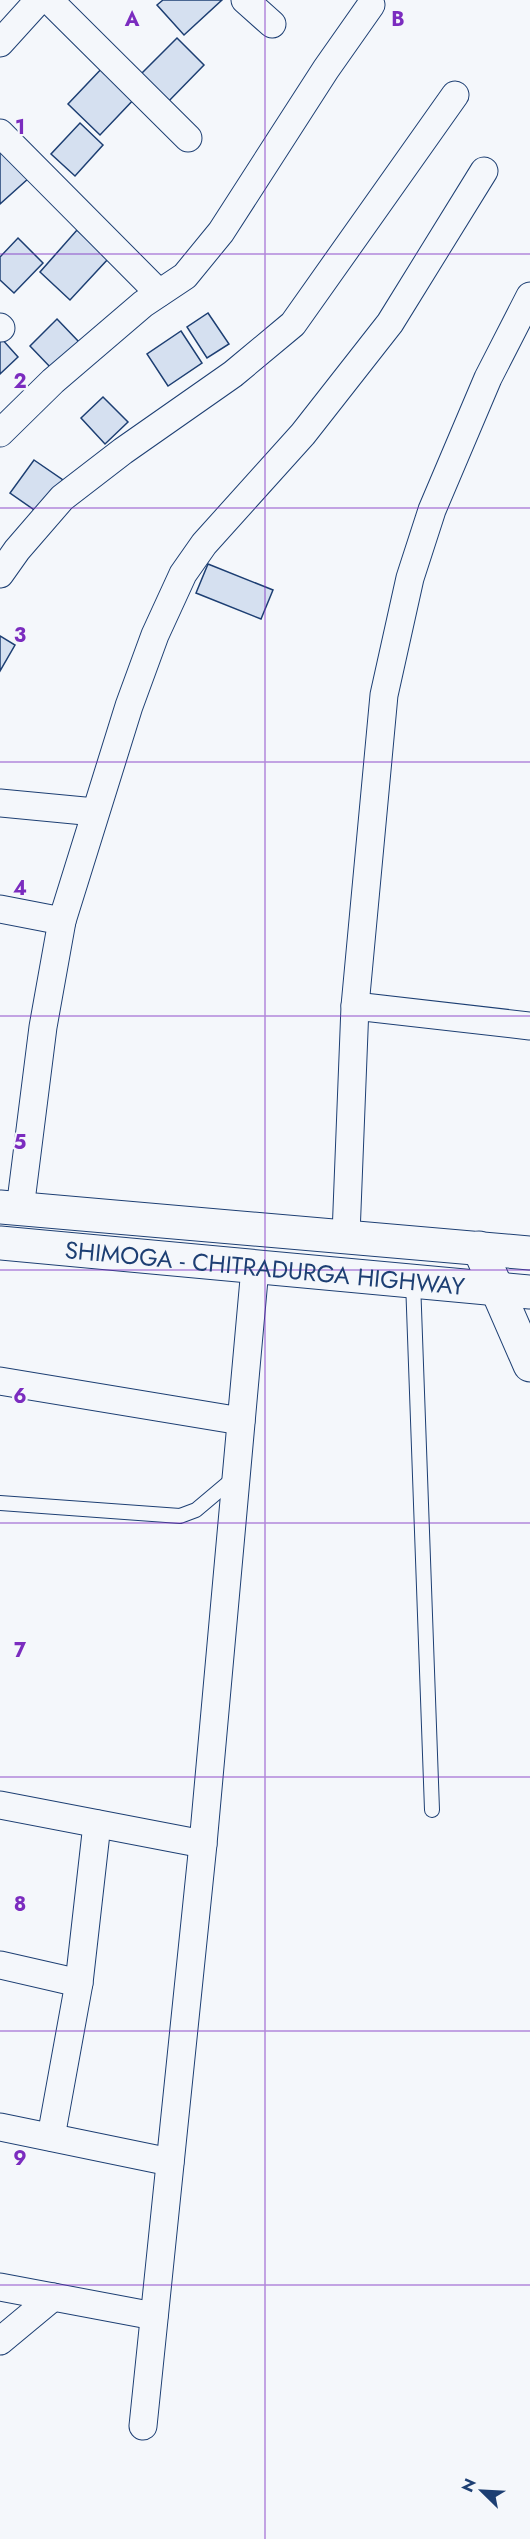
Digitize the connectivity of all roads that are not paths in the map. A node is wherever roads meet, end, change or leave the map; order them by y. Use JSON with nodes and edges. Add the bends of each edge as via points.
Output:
{"nodes":[{"id":1,"x":39,"y":0,"type":"edge"},
{"id":2,"x":49,"y":0,"type":"edge"},
{"id":3,"x":245,"y":0,"type":"edge"},
{"id":4,"x":371,"y":5,"type":"dead end"},
{"id":5,"x":272,"y":24,"type":"dead end"},
{"id":6,"x":0,"y":43,"type":"edge"},
{"id":7,"x":455,"y":95,"type":"dead end"},
{"id":8,"x":0,"y":133,"type":"edge"},
{"id":9,"x":188,"y":138,"type":"dead end"},
{"id":10,"x":484,"y":171,"type":"dead end"},
{"id":11,"x":159,"y":293,"type":"junction"},
{"id":12,"x":530,"y":296,"type":"edge"},
{"id":13,"x":0,"y":433,"type":"edge"},
{"id":14,"x":0,"y":574,"type":"edge"},
{"id":15,"x":0,"y":803,"type":"edge"},
{"id":16,"x":95,"y":812,"type":"junction"},
{"id":17,"x":0,"y":909,"type":"edge"},
{"id":18,"x":62,"y":921,"type":"junction"},
{"id":19,"x":355,"y":1006,"type":"junction"},
{"id":20,"x":530,"y":1026,"type":"edge"},
{"id":21,"x":10,"y":1208,"type":"edge"},
{"id":22,"x":346,"y":1235,"type":"junction"},
{"id":23,"x":0,"y":1243,"type":"edge"},
{"id":24,"x":479,"y":1248,"type":"junction"},
{"id":25,"x":530,"y":1253,"type":"edge"},
{"id":26,"x":255,"y":1268,"type":"junction"},
{"id":27,"x":413,"y":1281,"type":"junction"},
{"id":28,"x":497,"y":1288,"type":"junction"},
{"id":29,"x":530,"y":1292,"type":"edge"},
{"id":30,"x":530,"y":1365,"type":"edge"},
{"id":31,"x":0,"y":1381,"type":"edge"},
{"id":32,"x":241,"y":1421,"type":"junction"},
{"id":33,"x":236,"y":1476,"type":"junction"},
{"id":34,"x":0,"y":1503,"type":"edge"},
{"id":35,"x":0,"y":1805,"type":"edge"},
{"id":36,"x":432,"y":1810,"type":"dead end"},
{"id":37,"x":97,"y":1824,"type":"junction"},
{"id":38,"x":203,"y":1844,"type":"junction"},
{"id":39,"x":0,"y":1965,"type":"edge"},
{"id":40,"x":79,"y":1983,"type":"junction"},
{"id":41,"x":0,"y":2127,"type":"edge"},
{"id":42,"x":51,"y":2137,"type":"junction"},
{"id":43,"x":170,"y":2162,"type":"junction"},
{"id":44,"x":0,"y":2287,"type":"edge"},
{"id":45,"x":53,"y":2297,"type":"junction"},
{"id":46,"x":154,"y":2316,"type":"junction"},
{"id":47,"x":0,"y":2340,"type":"edge"},
{"id":48,"x":143,"y":2426,"type":"dead end"}],
"edges":[{"from":1,"to":6,"type":"street"},
{"from":2,"to":9,"type":"street"},
{"from":3,"to":5,"type":"street"},
{"from":4,"to":11,"type":"street","via":[[221,232],[185,276]]},
{"from":7,"to":14,"type":"street","via":[[293,324],[233,374],[62,498]]},
{"from":8,"to":11,"type":"street"},
{"from":10,"to":16,"type":"street","via":[[390,323],[303,434],[204,544],[183,574],[155,635]]},
{"from":11,"to":13,"type":"street","via":[[53,381]]},
{"from":12,"to":19,"type":"street","via":[[488,378],[410,578],[384,695]]},
{"from":15,"to":16,"type":"street"},
{"from":16,"to":18,"type":"street"},
{"from":17,"to":18,"type":"street"},
{"from":18,"to":21,"type":"street"},
{"from":19,"to":20,"type":"street"},
{"from":19,"to":22,"type":"street"},
{"from":21,"to":22,"type":"main road","name":"SHIMOGA - CHITRADURGA HIGHWAY"},
{"from":22,"to":24,"type":"main road","name":"SHIMOGA - CHITRADURGA HIGHWAY"},
{"from":23,"to":26,"type":"main road","name":"SHIMOGA - CHITRADURGA HIGHWAY"},
{"from":24,"to":25,"type":"main road","name":"SHIMOGA - CHITRADURGA HIGHWAY"},
{"from":24,"to":28,"type":"main road"},
{"from":26,"to":27,"type":"main road","name":"SHIMOGA - CHITRADURGA HIGHWAY"},
{"from":26,"to":32,"type":"street"},
{"from":27,"to":28,"type":"main road","name":"SHIMOGA - CHITRADURGA HIGHWAY"},
{"from":27,"to":36,"type":"lane"},
{"from":28,"to":29,"type":"main road","name":"SHIMOGA - CHITRADURGA HIGHWAY"},
{"from":28,"to":30,"type":"main road"},
{"from":31,"to":32,"type":"street"},
{"from":32,"to":33,"type":"street"},
{"from":33,"to":34,"type":"lane","via":[[196,1510],[180,1516]]},
{"from":33,"to":38,"type":"street"},
{"from":35,"to":37,"type":"street"},
{"from":37,"to":38,"type":"street"},
{"from":37,"to":40,"type":"street"},
{"from":38,"to":43,"type":"street"},
{"from":39,"to":40,"type":"street"},
{"from":40,"to":42,"type":"street"},
{"from":41,"to":42,"type":"street"},
{"from":42,"to":43,"type":"street"},
{"from":43,"to":46,"type":"street"},
{"from":44,"to":45,"type":"street"},
{"from":45,"to":46,"type":"street"},
{"from":45,"to":47,"type":"street"},
{"from":46,"to":48,"type":"street"}]}
